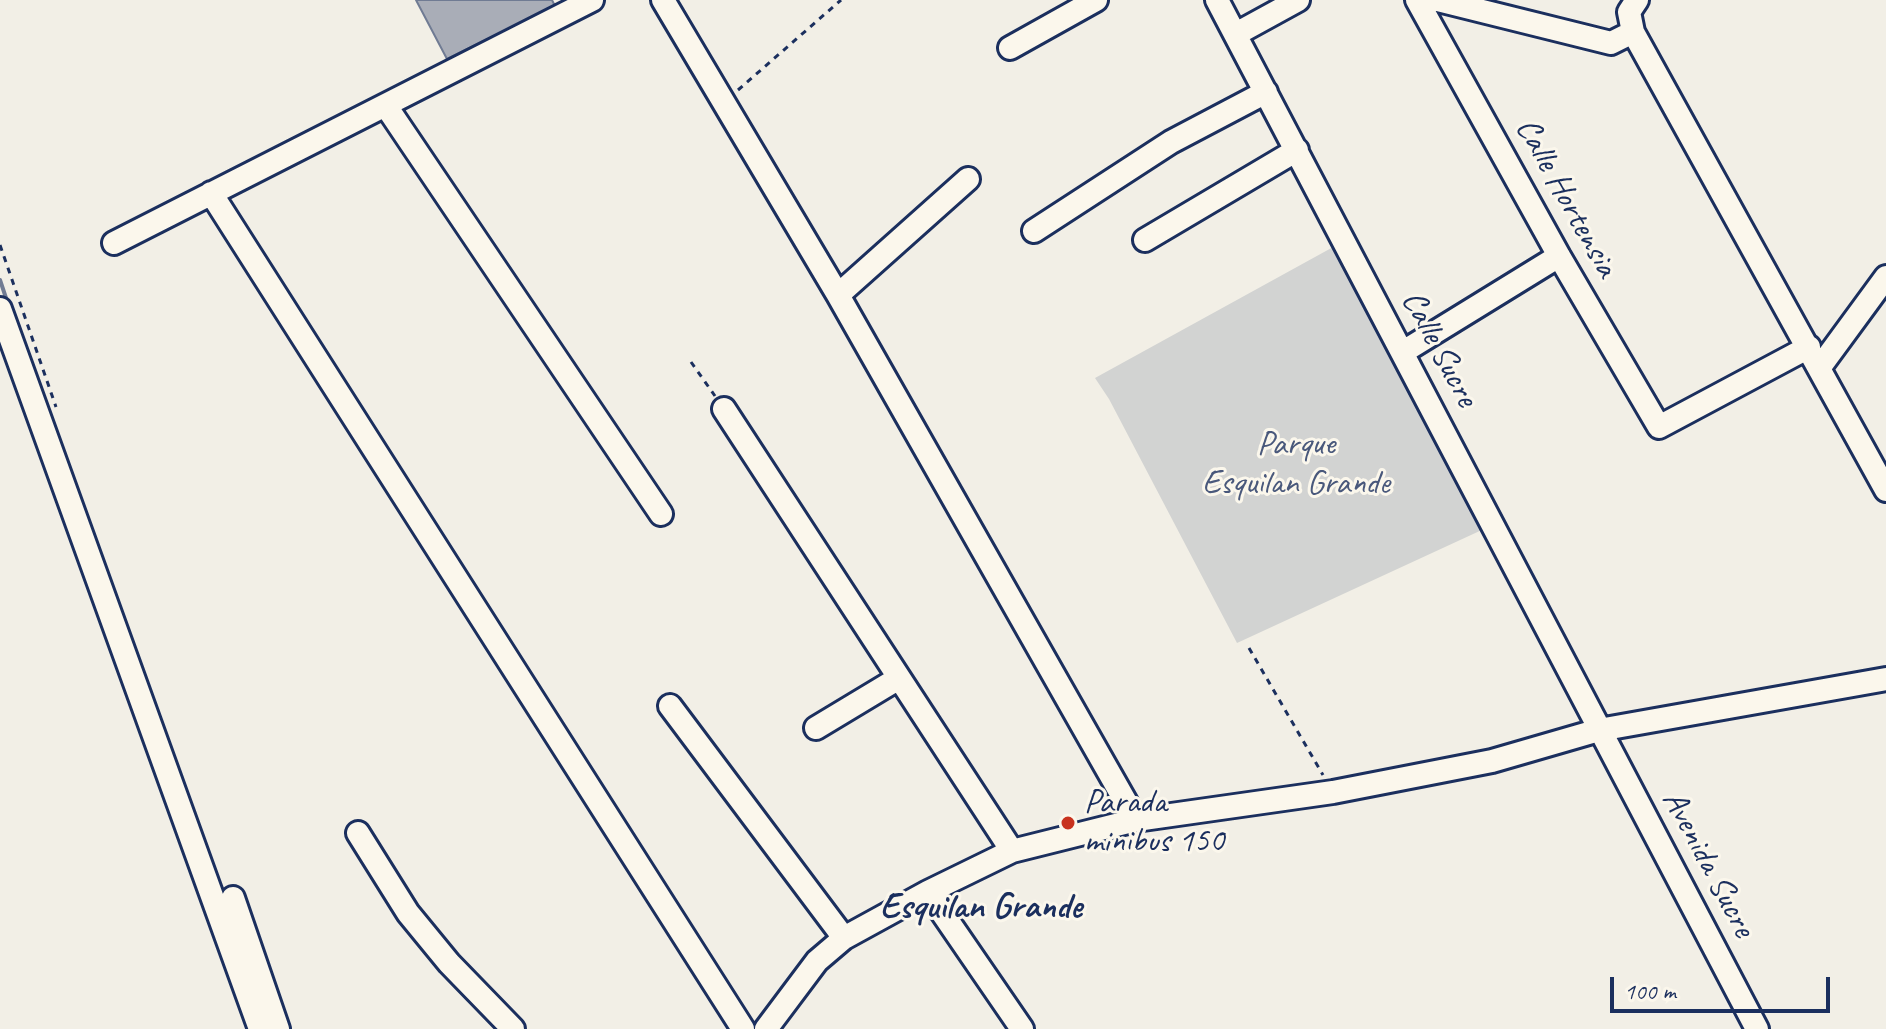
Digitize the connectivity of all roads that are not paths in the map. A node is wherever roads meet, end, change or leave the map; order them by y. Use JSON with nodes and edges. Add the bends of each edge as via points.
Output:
{"nodes":[{"id":1,"x":592,"y":0,"type":"edge"},
{"id":2,"x":663,"y":0,"type":"edge"},
{"id":3,"x":1096,"y":0,"type":"edge"},
{"id":4,"x":1217,"y":0,"type":"edge"},
{"id":5,"x":1298,"y":0,"type":"edge"},
{"id":6,"x":1417,"y":0,"type":"edge"},
{"id":7,"x":1438,"y":0,"type":"edge"},
{"id":8,"x":1637,"y":0,"type":"edge"},
{"id":9,"x":1063,"y":8,"type":"edge"},
{"id":10,"x":1633,"y":32,"type":"junction"},
{"id":11,"x":1236,"y":34,"type":"junction"},
{"id":12,"x":1010,"y":48,"type":"dead end"},
{"id":13,"x":1266,"y":92,"type":"junction"},
{"id":14,"x":386,"y":106,"type":"junction"},
{"id":15,"x":1297,"y":150,"type":"junction"},
{"id":16,"x":968,"y":179,"type":"dead end"},
{"id":17,"x":211,"y":193,"type":"junction"},
{"id":18,"x":1034,"y":231,"type":"dead end"},
{"id":19,"x":1145,"y":240,"type":"dead end"},
{"id":20,"x":114,"y":243,"type":"dead end"},
{"id":21,"x":1559,"y":256,"type":"junction"},
{"id":22,"x":1886,"y":277,"type":"edge"},
{"id":23,"x":838,"y":295,"type":"junction"},
{"id":24,"x":0,"y":309,"type":"edge"},
{"id":25,"x":1403,"y":352,"type":"junction"},
{"id":26,"x":1814,"y":357,"type":"junction"},
{"id":27,"x":724,"y":409,"type":"road end"},
{"id":28,"x":1886,"y":490,"type":"edge"},
{"id":29,"x":661,"y":514,"type":"dead end"},
{"id":30,"x":899,"y":678,"type":"junction"},
{"id":31,"x":1886,"y":679,"type":"edge"},
{"id":32,"x":670,"y":706,"type":"dead end"},
{"id":33,"x":816,"y":728,"type":"dead end"},
{"id":34,"x":1599,"y":730,"type":"junction"},
{"id":35,"x":1136,"y":820,"type":"junction"},
{"id":36,"x":358,"y":833,"type":"dead end"},
{"id":37,"x":1012,"y":851,"type":"junction"},
{"id":38,"x":928,"y":892,"type":"junction"},
{"id":39,"x":233,"y":898,"type":"dead end"},
{"id":40,"x":844,"y":938,"type":"junction"},
{"id":41,"x":260,"y":1029,"type":"edge"},
{"id":42,"x":278,"y":1029,"type":"edge"},
{"id":43,"x":513,"y":1029,"type":"edge"},
{"id":44,"x":743,"y":1029,"type":"edge"},
{"id":45,"x":766,"y":1029,"type":"edge"},
{"id":46,"x":1022,"y":1029,"type":"edge"},
{"id":47,"x":1757,"y":1029,"type":"edge"}],
"edges":[{"from":1,"to":14,"type":"street"},
{"from":2,"to":23,"type":"street"},
{"from":3,"to":9,"type":"street"},
{"from":4,"to":11,"type":"street","name":"Calle Sucre"},
{"from":5,"to":11,"type":"street"},
{"from":6,"to":21,"type":"street","name":"Calle Hortensia"},
{"from":7,"to":10,"type":"street","via":[[1611,43]]},
{"from":8,"to":10,"type":"street","via":[[1629,12]]},
{"from":9,"to":12,"type":"street"},
{"from":10,"to":26,"type":"street"},
{"from":11,"to":13,"type":"street","name":"Calle Sucre"},
{"from":13,"to":15,"type":"street","name":"Calle Sucre"},
{"from":13,"to":18,"type":"street","via":[[1171,142]]},
{"from":14,"to":17,"type":"street"},
{"from":14,"to":29,"type":"street"},
{"from":15,"to":19,"type":"street"},
{"from":15,"to":25,"type":"street","name":"Calle Sucre"},
{"from":16,"to":23,"type":"street"},
{"from":17,"to":20,"type":"street"},
{"from":17,"to":44,"type":"street"},
{"from":21,"to":25,"type":"street"},
{"from":21,"to":26,"type":"street","name":"Calle Hortensia","via":[[1659,427]]},
{"from":22,"to":26,"type":"street"},
{"from":23,"to":35,"type":"street"},
{"from":24,"to":41,"type":"street"},
{"from":25,"to":34,"type":"street","name":"Calle Sucre"},
{"from":26,"to":28,"type":"street"},
{"from":27,"to":30,"type":"street"},
{"from":30,"to":33,"type":"street"},
{"from":30,"to":37,"type":"street"},
{"from":31,"to":34,"type":"street"},
{"from":32,"to":40,"type":"street"},
{"from":34,"to":35,"type":"street","via":[[1492,761],[1333,792]]},
{"from":34,"to":47,"type":"street","name":"Avenida Sucre"},
{"from":35,"to":37,"type":"street"},
{"from":36,"to":43,"type":"street","via":[[408,913]]},
{"from":37,"to":38,"type":"street"},
{"from":38,"to":40,"type":"street"},
{"from":38,"to":46,"type":"street"},
{"from":39,"to":42,"type":"street"},
{"from":40,"to":45,"type":"street","via":[[817,961]]}]}
